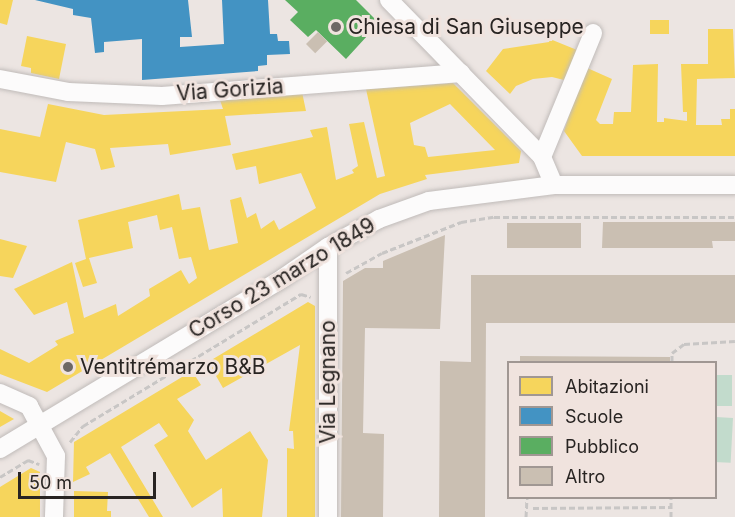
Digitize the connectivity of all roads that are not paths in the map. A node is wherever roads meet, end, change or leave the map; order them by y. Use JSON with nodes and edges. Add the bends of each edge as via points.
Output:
{"nodes":[{"id":1,"x":389,"y":0,"type":"edge"},
{"id":2,"x":593,"y":33,"type":"dead end"},
{"id":3,"x":461,"y":73,"type":"junction"},
{"id":4,"x":0,"y":79,"type":"edge"},
{"id":5,"x":542,"y":157,"type":"junction"},
{"id":6,"x":554,"y":184,"type":"junction"},
{"id":7,"x":735,"y":185,"type":"edge"},
{"id":8,"x":328,"y":247,"type":"junction"},
{"id":9,"x":0,"y":393,"type":"edge"},
{"id":10,"x":40,"y":424,"type":"junction"},
{"id":11,"x":0,"y":449,"type":"edge"},
{"id":12,"x":54,"y":517,"type":"edge"},
{"id":13,"x":328,"y":517,"type":"edge"}],
"edges":[{"from":1,"to":3,"type":"street"},
{"from":2,"to":5,"type":"street"},
{"from":3,"to":4,"type":"street","name":"Via Gorizia","via":[[162,96],[68,92]]},
{"from":3,"to":5,"type":"street"},
{"from":5,"to":6,"type":"street"},
{"from":6,"to":7,"type":"street","name":"Corso 23 marzo 1849"},
{"from":6,"to":8,"type":"street","name":"Corso 23 marzo 1849","via":[[429,201],[379,219]]},
{"from":8,"to":10,"type":"street","name":"Corso 23 marzo 1849"},
{"from":8,"to":13,"type":"street","name":"Via Legnano"},
{"from":9,"to":10,"type":"street","via":[[29,406]]},
{"from":10,"to":11,"type":"street","name":"Corso 23 marzo 1849"},
{"from":10,"to":12,"type":"street","via":[[56,456]]}]}
